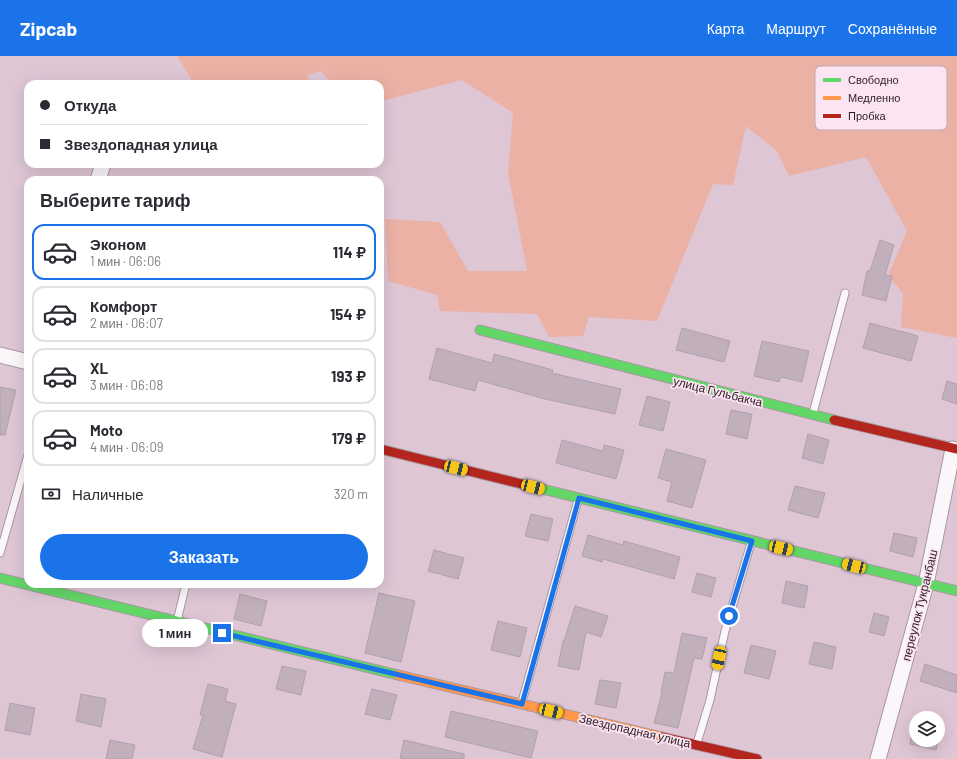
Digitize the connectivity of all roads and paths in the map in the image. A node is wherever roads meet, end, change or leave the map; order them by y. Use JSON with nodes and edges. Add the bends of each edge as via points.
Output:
{"nodes":[{"id":1,"x":845,"y":293,"type":"dead end"},
{"id":2,"x":480,"y":330,"type":"dead end"},
{"id":3,"x":0,"y":355,"type":"edge"},
{"id":4,"x":24,"y":361,"type":"edge"},
{"id":5,"x":813,"y":415,"type":"junction"},
{"id":6,"x":955,"y":449,"type":"edge"},
{"id":7,"x":384,"y":450,"type":"edge"},
{"id":8,"x":24,"y":469,"type":"edge"},
{"id":9,"x":579,"y":498,"type":"junction"},
{"id":10,"x":752,"y":541,"type":"junction"},
{"id":11,"x":0,"y":553,"type":"edge"},
{"id":12,"x":0,"y":578,"type":"edge"},
{"id":13,"x":24,"y":584,"type":"edge"},
{"id":14,"x":926,"y":584,"type":"junction"},
{"id":15,"x":40,"y":588,"type":"edge"},
{"id":16,"x":185,"y":588,"type":"edge"},
{"id":17,"x":957,"y":591,"type":"edge"},
{"id":18,"x":177,"y":622,"type":"junction"},
{"id":19,"x":522,"y":704,"type":"junction"},
{"id":20,"x":696,"y":745,"type":"junction"},
{"id":21,"x":757,"y":759,"type":"edge"},
{"id":22,"x":878,"y":759,"type":"edge"}],
"edges":[{"from":1,"to":5,"type":"lane"},
{"from":2,"to":5,"type":"street","name":"улица Гульбакча"},
{"from":3,"to":4,"type":"street"},
{"from":5,"to":6,"type":"street","name":"улица Гульбакча"},
{"from":6,"to":14,"type":"street","name":"переулок Тукранбаш"},
{"from":7,"to":9,"type":"street"},
{"from":8,"to":11,"type":"lane"},
{"from":9,"to":10,"type":"street"},
{"from":9,"to":19,"type":"lane"},
{"from":10,"to":14,"type":"street"},
{"from":10,"to":20,"type":"lane","via":[[725,631],[710,700]]},
{"from":12,"to":13,"type":"street","name":"Звездопадная улица"},
{"from":14,"to":17,"type":"street"},
{"from":14,"to":22,"type":"street","name":"переулок Тукранбаш"},
{"from":15,"to":18,"type":"street","name":"Звездопадная улица"},
{"from":16,"to":18,"type":"lane"},
{"from":18,"to":19,"type":"street","name":"Звездопадная улица"},
{"from":19,"to":20,"type":"street","name":"Звездопадная улица"},
{"from":20,"to":21,"type":"street","name":"Звездопадная улица"}]}
